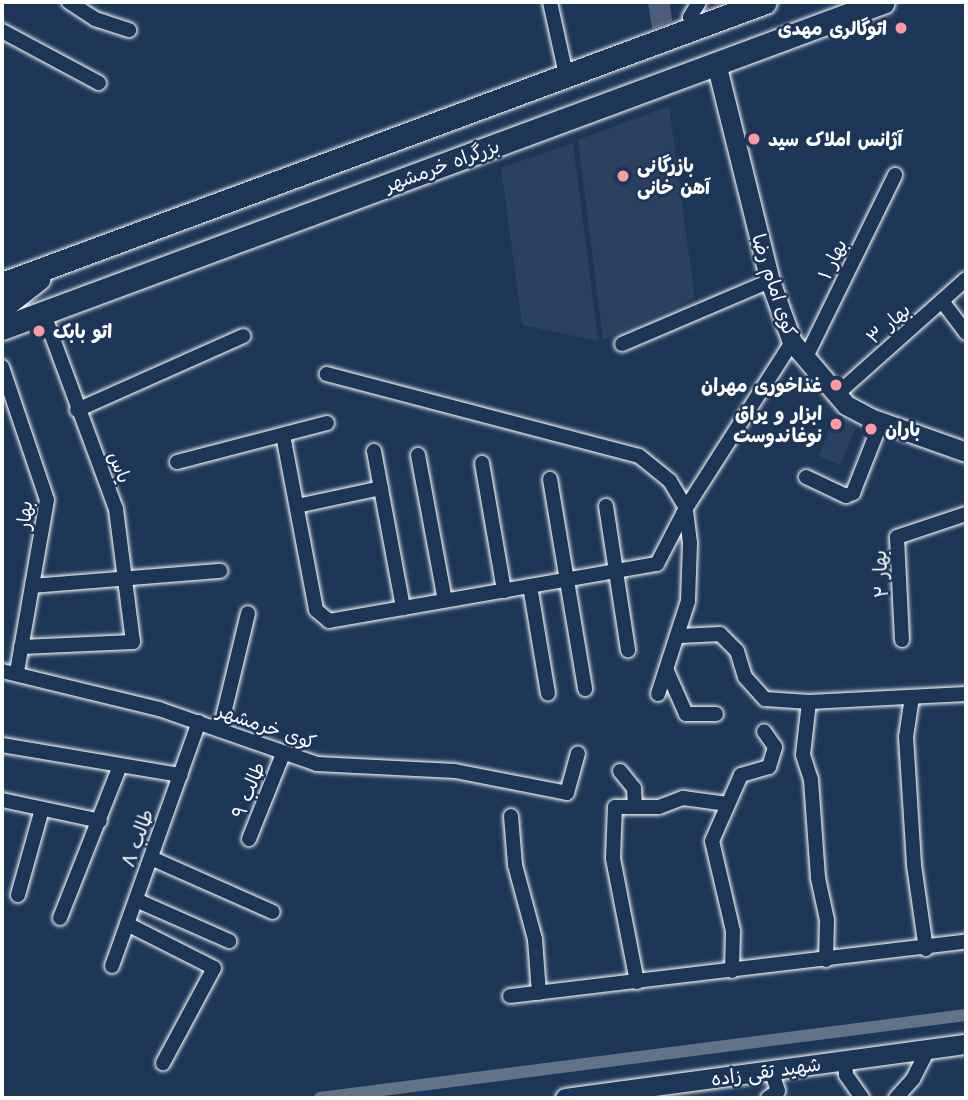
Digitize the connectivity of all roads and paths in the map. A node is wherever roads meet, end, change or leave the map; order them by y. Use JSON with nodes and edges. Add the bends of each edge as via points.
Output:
{"nodes":[{"id":1,"x":69,"y":2,"type":"edge"},
{"id":2,"x":550,"y":2,"type":"edge"},
{"id":3,"x":699,"y":2,"type":"edge"},
{"id":4,"x":765,"y":2,"type":"edge"},
{"id":5,"x":883,"y":2,"type":"edge"},
{"id":6,"x":692,"y":29,"type":"junction"},
{"id":7,"x":129,"y":30,"type":"dead end"},
{"id":8,"x":2,"y":31,"type":"edge"},
{"id":9,"x":716,"y":64,"type":"junction"},
{"id":10,"x":566,"y":75,"type":"junction"},
{"id":11,"x":99,"y":83,"type":"dead end"},
{"id":12,"x":895,"y":175,"type":"dead end"},
{"id":13,"x":57,"y":264,"type":"junction"},
{"id":14,"x":966,"y":279,"type":"edge"},
{"id":15,"x":770,"y":281,"type":"junction"},
{"id":16,"x":2,"y":284,"type":"edge"},
{"id":17,"x":942,"y":301,"type":"junction"},
{"id":18,"x":2,"y":306,"type":"edge"},
{"id":19,"x":43,"y":312,"type":"junction"},
{"id":20,"x":2,"y":328,"type":"edge"},
{"id":21,"x":966,"y":333,"type":"edge"},
{"id":22,"x":243,"y":336,"type":"dead end"},
{"id":23,"x":792,"y":342,"type":"junction"},
{"id":24,"x":622,"y":344,"type":"dead end"},
{"id":25,"x":805,"y":359,"type":"junction"},
{"id":26,"x":2,"y":367,"type":"edge"},
{"id":27,"x":327,"y":374,"type":"dead end"},
{"id":28,"x":836,"y":395,"type":"junction"},
{"id":29,"x":77,"y":410,"type":"junction"},
{"id":30,"x":881,"y":422,"type":"junction"},
{"id":31,"x":327,"y":423,"type":"dead end"},
{"id":32,"x":283,"y":435,"type":"junction"},
{"id":33,"x":374,"y":451,"type":"dead end"},
{"id":34,"x":966,"y":452,"type":"edge"},
{"id":35,"x":418,"y":455,"type":"dead end"},
{"id":36,"x":177,"y":462,"type":"dead end"},
{"id":37,"x":482,"y":463,"type":"dead end"},
{"id":38,"x":806,"y":477,"type":"dead end"},
{"id":39,"x":550,"y":480,"type":"dead end"},
{"id":40,"x":381,"y":488,"type":"junction"},
{"id":41,"x":297,"y":506,"type":"junction"},
{"id":42,"x":606,"y":506,"type":"dead end"},
{"id":43,"x":686,"y":508,"type":"junction"},
{"id":44,"x":966,"y":514,"type":"edge"},
{"id":45,"x":220,"y":571,"type":"dead end"},
{"id":46,"x":615,"y":571,"type":"junction"},
{"id":47,"x":126,"y":579,"type":"junction"},
{"id":48,"x":567,"y":580,"type":"junction"},
{"id":49,"x":32,"y":586,"type":"junction"},
{"id":50,"x":530,"y":586,"type":"junction"},
{"id":51,"x":504,"y":591,"type":"junction"},
{"id":52,"x":445,"y":600,"type":"junction"},
{"id":53,"x":403,"y":608,"type":"junction"},
{"id":54,"x":248,"y":614,"type":"dead end"},
{"id":55,"x":680,"y":636,"type":"junction"},
{"id":56,"x":902,"y":640,"type":"dead end"},
{"id":57,"x":21,"y":647,"type":"junction"},
{"id":58,"x":628,"y":650,"type":"dead end"},
{"id":59,"x":2,"y":671,"type":"edge"},
{"id":60,"x":667,"y":671,"type":"junction"},
{"id":61,"x":17,"y":672,"type":"junction"},
{"id":62,"x":585,"y":689,"type":"dead end"},
{"id":63,"x":548,"y":693,"type":"dead end"},
{"id":64,"x":658,"y":694,"type":"dead end"},
{"id":65,"x":966,"y":694,"type":"edge"},
{"id":66,"x":912,"y":697,"type":"junction"},
{"id":67,"x":809,"y":702,"type":"junction"},
{"id":68,"x":716,"y":714,"type":"dead end"},
{"id":69,"x":199,"y":722,"type":"junction"},
{"id":70,"x":220,"y":730,"type":"junction"},
{"id":71,"x":764,"y":731,"type":"dead end"},
{"id":72,"x":2,"y":745,"type":"edge"},
{"id":73,"x":578,"y":752,"type":"dead end"},
{"id":74,"x":283,"y":754,"type":"junction"},
{"id":75,"x":120,"y":765,"type":"junction"},
{"id":76,"x":620,"y":771,"type":"dead end"},
{"id":77,"x":180,"y":775,"type":"junction"},
{"id":78,"x":2,"y":800,"type":"edge"},
{"id":79,"x":728,"y":804,"type":"junction"},
{"id":80,"x":635,"y":807,"type":"junction"},
{"id":81,"x":42,"y":809,"type":"junction"},
{"id":82,"x":510,"y":816,"type":"dead end"},
{"id":83,"x":100,"y":821,"type":"junction"},
{"id":84,"x":249,"y":839,"type":"dead end"},
{"id":85,"x":150,"y":858,"type":"junction"},
{"id":86,"x":18,"y":895,"type":"dead end"},
{"id":87,"x":136,"y":900,"type":"junction"},
{"id":88,"x":273,"y":912,"type":"dead end"},
{"id":89,"x":60,"y":918,"type":"dead end"},
{"id":90,"x":127,"y":924,"type":"junction"},
{"id":91,"x":229,"y":941,"type":"dead end"},
{"id":92,"x":966,"y":942,"type":"edge"},
{"id":93,"x":926,"y":949,"type":"junction"},
{"id":94,"x":825,"y":960,"type":"junction"},
{"id":95,"x":112,"y":966,"type":"dead end"},
{"id":96,"x":732,"y":971,"type":"junction"},
{"id":97,"x":637,"y":982,"type":"junction"},
{"id":98,"x":539,"y":993,"type":"junction"},
{"id":99,"x":510,"y":996,"type":"dead end"},
{"id":100,"x":966,"y":1044,"type":"edge"},
{"id":101,"x":928,"y":1049,"type":"junction"},
{"id":102,"x":845,"y":1060,"type":"junction"},
{"id":103,"x":163,"y":1063,"type":"dead end"},
{"id":104,"x":771,"y":1070,"type":"junction"},
{"id":105,"x":572,"y":1098,"type":"edge"},
{"id":106,"x":768,"y":1098,"type":"edge"},
{"id":107,"x":862,"y":1098,"type":"edge"},
{"id":108,"x":896,"y":1098,"type":"edge"}],
"edges":[{"from":1,"to":7,"type":"street","via":[[94,19]]},
{"from":2,"to":10,"type":"street"},
{"from":3,"to":6,"type":"street","via":[[690,17]]},
{"from":4,"to":6,"type":"highway"},
{"from":5,"to":9,"type":"highway","name":"بزرگراه خرمشهر"},
{"from":6,"to":10,"type":"highway"},
{"from":8,"to":11,"type":"street"},
{"from":9,"to":15,"type":"main road","name":"کوی امام رضا"},
{"from":9,"to":19,"type":"highway","name":"بزرگراه خرمشهر"},
{"from":10,"to":13,"type":"highway"},
{"from":12,"to":25,"type":"street","name":"بهار ۱"},
{"from":13,"to":16,"type":"highway"},
{"from":13,"to":18,"type":"highway"},
{"from":14,"to":17,"type":"street","name":"بهار ۳"},
{"from":15,"to":23,"type":"main road","name":"کوی امام رضا"},
{"from":15,"to":24,"type":"street"},
{"from":17,"to":21,"type":"street"},
{"from":17,"to":28,"type":"street","name":"بهار ۳"},
{"from":19,"to":20,"type":"highway","name":"بزرگراه خرمشهر"},
{"from":19,"to":29,"type":"street","name":"یاس"},
{"from":22,"to":29,"type":"street"},
{"from":23,"to":25,"type":"main road","name":"کوی امام رضا"},
{"from":23,"to":43,"type":"street"},
{"from":25,"to":28,"type":"main road","name":"کوی امام رضا"},
{"from":26,"to":49,"type":"street","name":"بهار","via":[[47,500]]},
{"from":27,"to":43,"type":"street","via":[[639,456],[670,481]]},
{"from":28,"to":30,"type":"main road","name":"کوی امام رضا"},
{"from":29,"to":47,"type":"street","name":"یاس","via":[[116,509]]},
{"from":30,"to":34,"type":"main road","name":"کوی امام رضا"},
{"from":30,"to":38,"type":"street","via":[[853,493],[846,496]]},
{"from":31,"to":32,"type":"street"},
{"from":32,"to":36,"type":"street"},
{"from":32,"to":41,"type":"street"},
{"from":33,"to":40,"type":"street"},
{"from":35,"to":52,"type":"street"},
{"from":37,"to":51,"type":"street"},
{"from":39,"to":48,"type":"street"},
{"from":40,"to":41,"type":"street"},
{"from":40,"to":53,"type":"street"},
{"from":41,"to":53,"type":"street","via":[[316,610],[329,621]]},
{"from":42,"to":46,"type":"street"},
{"from":43,"to":46,"type":"street","via":[[657,564]]},
{"from":43,"to":55,"type":"street","via":[[690,562]]},
{"from":44,"to":56,"type":"street","name":"بهار ۲","via":[[897,537]]},
{"from":45,"to":47,"type":"street"},
{"from":46,"to":48,"type":"street"},
{"from":46,"to":58,"type":"street"},
{"from":47,"to":49,"type":"street"},
{"from":47,"to":57,"type":"street","name":"یاس","via":[[133,642]]},
{"from":48,"to":50,"type":"street"},
{"from":48,"to":62,"type":"street"},
{"from":49,"to":57,"type":"street","name":"بهار"},
{"from":50,"to":51,"type":"street"},
{"from":50,"to":63,"type":"street"},
{"from":51,"to":52,"type":"street"},
{"from":52,"to":53,"type":"street"},
{"from":54,"to":70,"type":"street"},
{"from":55,"to":60,"type":"street"},
{"from":55,"to":67,"type":"street","via":[[720,634],[737,651],[755,691],[765,699]]},
{"from":57,"to":61,"type":"street","name":"بهار"},
{"from":59,"to":61,"type":"street","name":"کوی خرمشهر"},
{"from":60,"to":64,"type":"street"},
{"from":60,"to":68,"type":"street","via":[[686,714]]},
{"from":61,"to":69,"type":"street","name":"کوی خرمشهر"},
{"from":65,"to":66,"type":"street"},
{"from":66,"to":67,"type":"street"},
{"from":66,"to":93,"type":"street","via":[[907,750],[914,865]]},
{"from":67,"to":94,"type":"street","via":[[803,755],[811,780],[818,878],[827,920]]},
{"from":69,"to":70,"type":"street","name":"کوی خرمشهر"},
{"from":69,"to":77,"type":"street","name":"طالب ۸"},
{"from":70,"to":74,"type":"street","name":"کوی خرمشهر"},
{"from":71,"to":79,"type":"street","via":[[775,747],[769,767],[741,775]]},
{"from":72,"to":75,"type":"street"},
{"from":73,"to":74,"type":"street","name":"کوی خرمشهر","via":[[567,793],[455,771],[317,764]]},
{"from":74,"to":84,"type":"street","name":"طالب ۹"},
{"from":75,"to":77,"type":"street"},
{"from":75,"to":83,"type":"street"},
{"from":76,"to":80,"type":"street","via":[[634,788]]},
{"from":77,"to":85,"type":"street","name":"طالب ۸"},
{"from":78,"to":81,"type":"street"},
{"from":79,"to":80,"type":"street","via":[[683,799],[659,807]]},
{"from":79,"to":96,"type":"street","via":[[712,841],[733,931]]},
{"from":80,"to":97,"type":"street","via":[[615,807],[613,858]]},
{"from":81,"to":83,"type":"street"},
{"from":81,"to":86,"type":"street"},
{"from":82,"to":98,"type":"street","via":[[515,865],[535,939]]},
{"from":83,"to":89,"type":"street"},
{"from":85,"to":87,"type":"street","name":"طالب ۸"},
{"from":85,"to":88,"type":"street"},
{"from":87,"to":90,"type":"street","name":"طالب ۸"},
{"from":87,"to":91,"type":"street"},
{"from":90,"to":95,"type":"street","name":"طالب ۸"},
{"from":90,"to":103,"type":"street","via":[[214,968]]},
{"from":92,"to":93,"type":"street"},
{"from":93,"to":94,"type":"street"},
{"from":94,"to":96,"type":"street"},
{"from":96,"to":97,"type":"street"},
{"from":97,"to":98,"type":"street"},
{"from":98,"to":99,"type":"street"},
{"from":100,"to":101,"type":"main road","name":"شهید تقی زاده"},
{"from":101,"to":102,"type":"main road","name":"شهید تقی زاده"},
{"from":101,"to":108,"type":"street","via":[[913,1080]]},
{"from":102,"to":104,"type":"main road","name":"شهید تقی زاده"},
{"from":102,"to":107,"type":"street","via":[[846,1075]]},
{"from":104,"to":105,"type":"main road","name":"شهید تقی زاده"},
{"from":104,"to":106,"type":"street","via":[[778,1091]]}]}
